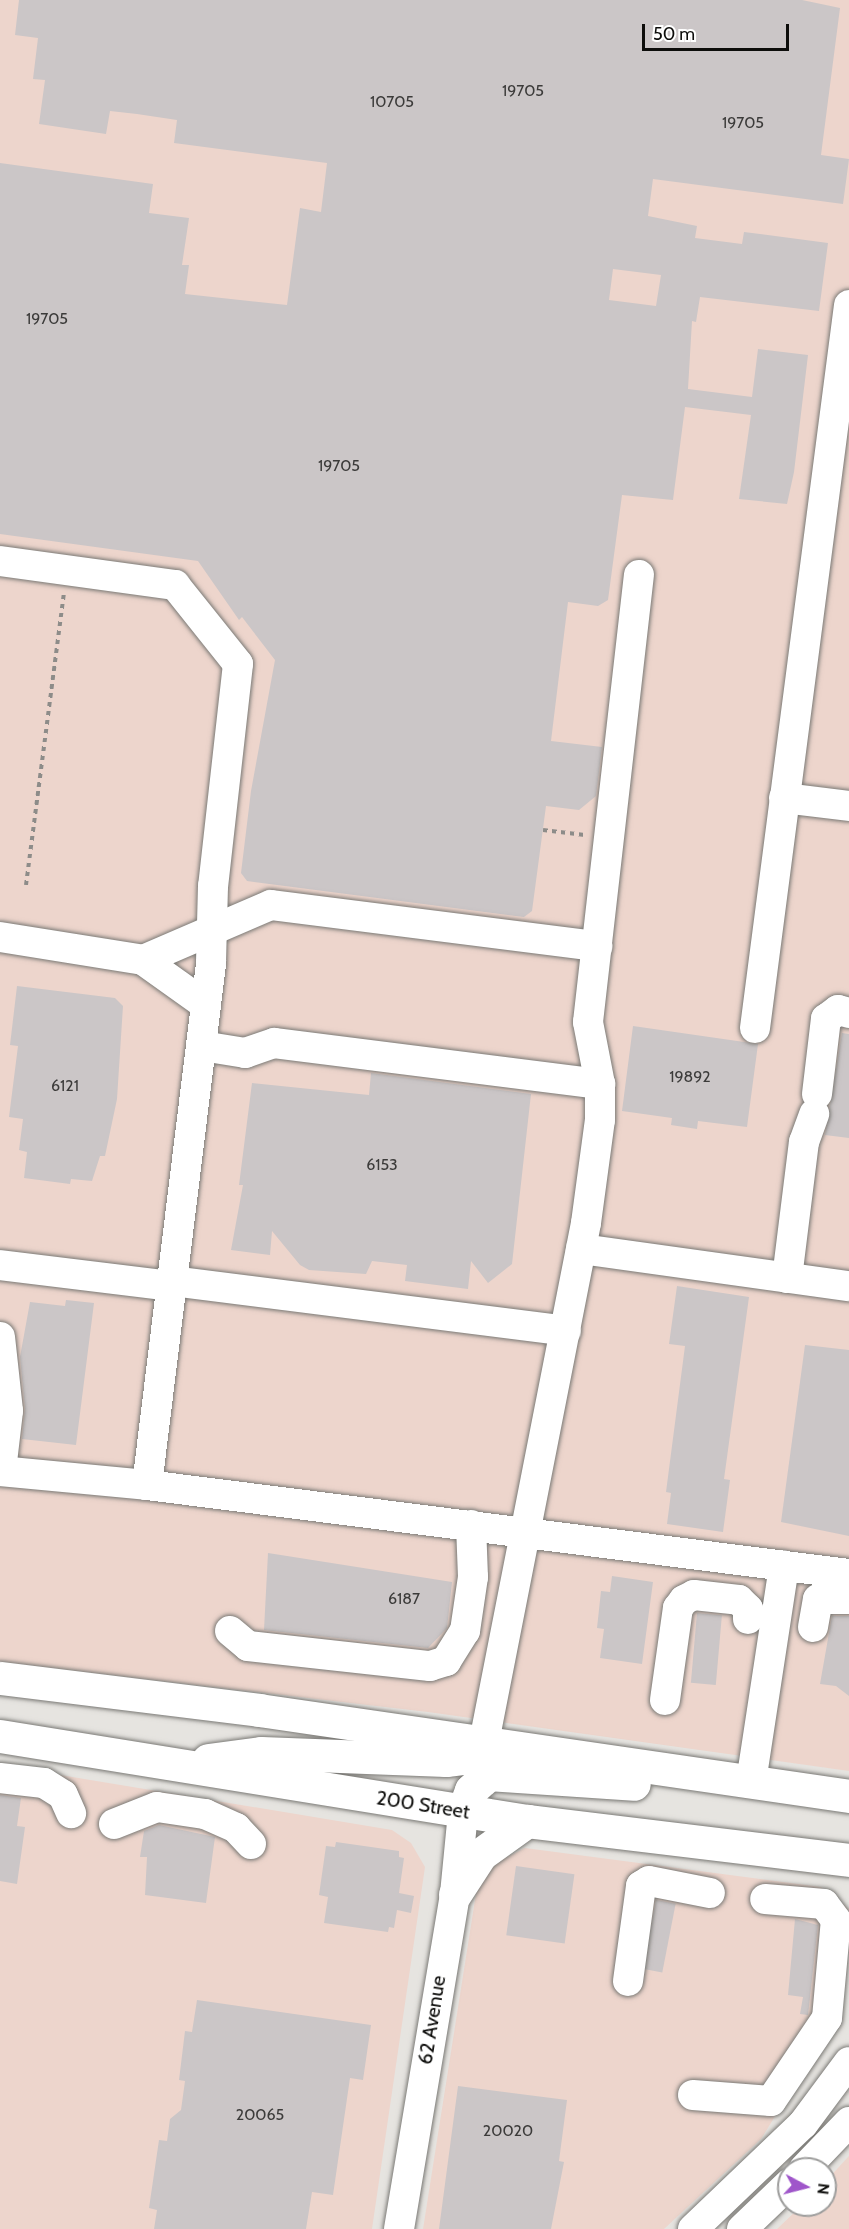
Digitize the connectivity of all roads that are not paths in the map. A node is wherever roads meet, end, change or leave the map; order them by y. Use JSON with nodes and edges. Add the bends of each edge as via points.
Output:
{"nodes":[{"id":1,"x":849,"y":305,"type":"edge"},
{"id":2,"x":837,"y":494,"type":"edge"},
{"id":3,"x":0,"y":561,"type":"edge"},
{"id":4,"x":639,"y":575,"type":"dead end"},
{"id":5,"x":784,"y":798,"type":"junction"},
{"id":6,"x":849,"y":806,"type":"edge"},
{"id":7,"x":213,"y":929,"type":"junction"},
{"id":8,"x":0,"y":937,"type":"edge"},
{"id":9,"x":597,"y":945,"type":"junction"},
{"id":10,"x":143,"y":960,"type":"junction"},
{"id":11,"x":206,"y":1005,"type":"junction"},
{"id":12,"x":849,"y":1013,"type":"edge"},
{"id":13,"x":755,"y":1028,"type":"dead end"},
{"id":14,"x":202,"y":1046,"type":"junction"},
{"id":15,"x":819,"y":1054,"type":"junction"},
{"id":16,"x":600,"y":1084,"type":"junction"},
{"id":17,"x":812,"y":1117,"type":"junction"},
{"id":18,"x":581,"y":1250,"type":"junction"},
{"id":19,"x":0,"y":1265,"type":"edge"},
{"id":20,"x":787,"y":1278,"type":"junction"},
{"id":21,"x":172,"y":1284,"type":"junction"},
{"id":22,"x":849,"y":1286,"type":"edge"},
{"id":23,"x":566,"y":1331,"type":"junction"},
{"id":24,"x":0,"y":1337,"type":"edge"},
{"id":25,"x":0,"y":1471,"type":"edge"},
{"id":26,"x":147,"y":1485,"type":"junction"},
{"id":27,"x":471,"y":1525,"type":"junction"},
{"id":28,"x":526,"y":1532,"type":"junction"},
{"id":29,"x":784,"y":1566,"type":"junction"},
{"id":30,"x":849,"y":1574,"type":"edge"},
{"id":31,"x":849,"y":1599,"type":"edge"},
{"id":32,"x":748,"y":1619,"type":"dead end"},
{"id":33,"x":813,"y":1627,"type":"dead end"},
{"id":34,"x":230,"y":1631,"type":"dead end"},
{"id":35,"x":0,"y":1678,"type":"edge"},
{"id":36,"x":665,"y":1700,"type":"dead end"},
{"id":37,"x":0,"y":1736,"type":"edge"},
{"id":38,"x":484,"y":1742,"type":"junction"},
{"id":39,"x":177,"y":1765,"type":"junction"},
{"id":40,"x":0,"y":1778,"type":"edge"},
{"id":41,"x":751,"y":1782,"type":"junction"},
{"id":42,"x":849,"y":1796,"type":"edge"},
{"id":43,"x":463,"y":1812,"type":"junction"},
{"id":44,"x":70,"y":1813,"type":"dead end"},
{"id":45,"x":527,"y":1821,"type":"junction"},
{"id":46,"x":114,"y":1824,"type":"dead end"},
{"id":47,"x":251,"y":1844,"type":"dead end"},
{"id":48,"x":843,"y":1866,"type":"edge"},
{"id":49,"x":710,"y":1893,"type":"dead end"},
{"id":50,"x":455,"y":1894,"type":"junction"},
{"id":51,"x":765,"y":1899,"type":"dead end"},
{"id":52,"x":628,"y":1981,"type":"dead end"},
{"id":53,"x":849,"y":2062,"type":"edge"},
{"id":54,"x":693,"y":2095,"type":"dead end"},
{"id":55,"x":849,"y":2122,"type":"edge"},
{"id":56,"x":815,"y":2157,"type":"edge"},
{"id":57,"x":777,"y":2195,"type":"edge"},
{"id":58,"x":399,"y":2229,"type":"edge"},
{"id":59,"x":693,"y":2229,"type":"edge"},
{"id":60,"x":742,"y":2229,"type":"edge"}],
"edges":[{"from":1,"to":2,"type":"street"},
{"from":2,"to":5,"type":"street"},
{"from":3,"to":7,"type":"street","via":[[175,585],[238,664]]},
{"from":4,"to":9,"type":"street"},
{"from":5,"to":6,"type":"street"},
{"from":5,"to":13,"type":"street"},
{"from":7,"to":9,"type":"street","via":[[280,906]]},
{"from":7,"to":10,"type":"street"},
{"from":7,"to":11,"type":"street"},
{"from":8,"to":10,"type":"street"},
{"from":9,"to":16,"type":"street","via":[[588,1038]]},
{"from":10,"to":11,"type":"street"},
{"from":11,"to":14,"type":"street"},
{"from":12,"to":15,"type":"street","via":[[838,1010],[826,1019]]},
{"from":14,"to":16,"type":"street","via":[[245,1053],[274,1043]]},
{"from":14,"to":21,"type":"street"},
{"from":15,"to":17,"type":"street"},
{"from":15,"to":17,"type":"street","via":[[804,1078],[798,1119]]},
{"from":16,"to":18,"type":"street","via":[[600,1120]]},
{"from":17,"to":20,"type":"street","via":[[800,1171]]},
{"from":18,"to":20,"type":"street"},
{"from":18,"to":23,"type":"street"},
{"from":19,"to":21,"type":"street"},
{"from":20,"to":22,"type":"street"},
{"from":21,"to":23,"type":"street"},
{"from":21,"to":26,"type":"street"},
{"from":23,"to":28,"type":"street"},
{"from":24,"to":25,"type":"street","via":[[8,1411]]},
{"from":25,"to":26,"type":"street"},
{"from":26,"to":27,"type":"street"},
{"from":27,"to":28,"type":"street"},
{"from":27,"to":34,"type":"street","via":[[473,1577],[465,1631],[446,1660],[430,1666],[248,1646]]},
{"from":28,"to":29,"type":"street"},
{"from":28,"to":38,"type":"street"},
{"from":29,"to":30,"type":"street"},
{"from":29,"to":41,"type":"street"},
{"from":31,"to":33,"type":"street","via":[[818,1599]]},
{"from":32,"to":36,"type":"street","via":[[748,1609],[739,1600],[694,1595],[684,1600],[678,1608]]},
{"from":35,"to":38,"type":"main road"},
{"from":37,"to":39,"type":"main road","name":"200 Street"},
{"from":38,"to":39,"type":"main road","via":[[462,1758],[446,1760],[261,1753]]},
{"from":38,"to":41,"type":"main road"},
{"from":39,"to":43,"type":"main road","name":"200 Street"},
{"from":40,"to":44,"type":"street","via":[[44,1784],[63,1795]]},
{"from":41,"to":42,"type":"main road"},
{"from":41,"to":43,"type":"main road","via":[[630,1785],[489,1774],[471,1790]]},
{"from":43,"to":45,"type":"main road","name":"200 Street"},
{"from":43,"to":50,"type":"street","name":"62 Avenue"},
{"from":45,"to":48,"type":"main road","name":"200 Street"},
{"from":45,"to":50,"type":"main road","via":[[481,1854]]},
{"from":46,"to":47,"type":"street","via":[[157,1808],[205,1814],[236,1828]]},
{"from":49,"to":52,"type":"street","via":[[649,1881],[641,1886]]},
{"from":50,"to":58,"type":"street","name":"62 Avenue"},
{"from":51,"to":54,"type":"street","via":[[824,1905],[836,1920],[827,2018],[771,2101]]},
{"from":53,"to":59,"type":"street","via":[[803,2124]]},
{"from":55,"to":56,"type":"street"},
{"from":57,"to":60,"type":"street"}]}
